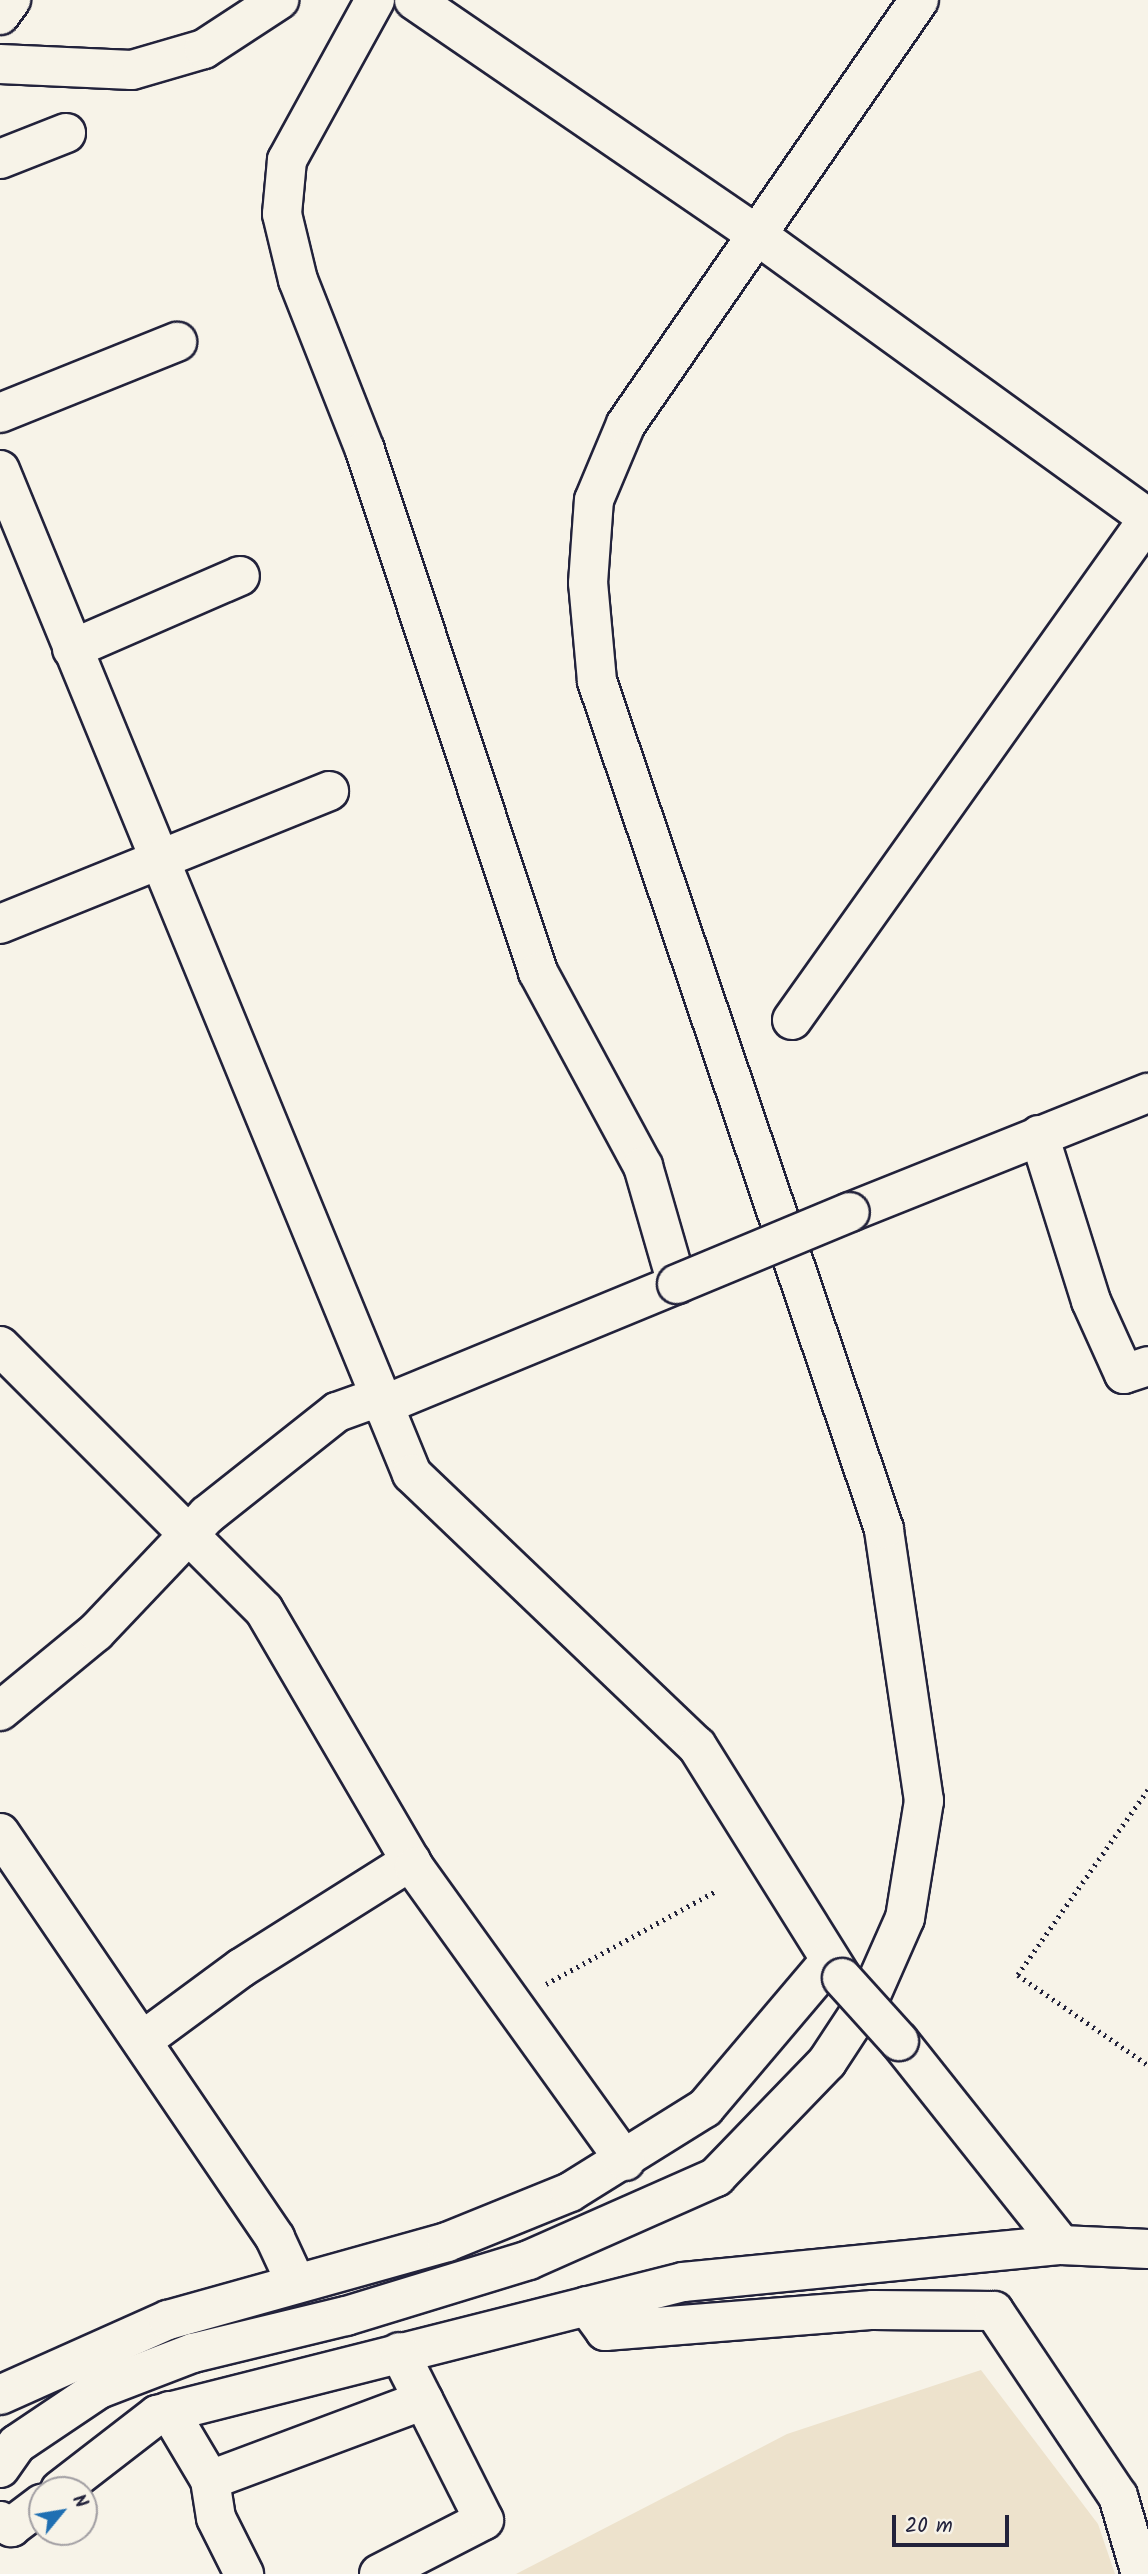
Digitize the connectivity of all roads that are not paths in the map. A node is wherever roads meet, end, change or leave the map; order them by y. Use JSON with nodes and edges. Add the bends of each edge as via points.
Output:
{"nodes":[{"id":1,"x":11,"y":0,"type":"edge"},
{"id":2,"x":279,"y":0,"type":"edge"},
{"id":3,"x":375,"y":0,"type":"edge"},
{"id":4,"x":414,"y":0,"type":"edge"},
{"id":5,"x":919,"y":0,"type":"edge"},
{"id":6,"x":0,"y":15,"type":"edge"},
{"id":7,"x":0,"y":64,"type":"edge"},
{"id":8,"x":66,"y":134,"type":"dead end"},
{"id":9,"x":0,"y":159,"type":"edge"},
{"id":10,"x":757,"y":235,"type":"junction"},
{"id":11,"x":177,"y":342,"type":"dead end"},
{"id":12,"x":0,"y":414,"type":"edge"},
{"id":13,"x":0,"y":470,"type":"edge"},
{"id":14,"x":1148,"y":519,"type":"edge"},
{"id":15,"x":240,"y":576,"type":"dead end"},
{"id":16,"x":72,"y":649,"type":"junction"},
{"id":17,"x":329,"y":791,"type":"dead end"},
{"id":18,"x":158,"y":860,"type":"junction"},
{"id":19,"x":0,"y":924,"type":"edge"},
{"id":20,"x":792,"y":1020,"type":"dead end"},
{"id":21,"x":1148,"y":1093,"type":"edge"},
{"id":22,"x":1039,"y":1135,"type":"junction"},
{"id":23,"x":677,"y":1284,"type":"junction"},
{"id":24,"x":0,"y":1346,"type":"edge"},
{"id":25,"x":1148,"y":1366,"type":"edge"},
{"id":26,"x":378,"y":1402,"type":"junction"},
{"id":27,"x":190,"y":1534,"type":"junction"},
{"id":28,"x":0,"y":1711,"type":"edge"},
{"id":29,"x":6,"y":1853,"type":"edge"},
{"id":30,"x":411,"y":1861,"type":"junction"},
{"id":31,"x":836,"y":1970,"type":"junction"},
{"id":32,"x":142,"y":2041,"type":"junction"},
{"id":33,"x":625,"y":2161,"type":"junction"},
{"id":34,"x":1061,"y":2245,"type":"junction"},
{"id":35,"x":1148,"y":2249,"type":"edge"},
{"id":36,"x":295,"y":2281,"type":"junction"},
{"id":37,"x":587,"y":2306,"type":"junction"},
{"id":38,"x":399,"y":2352,"type":"junction"},
{"id":39,"x":0,"y":2395,"type":"edge"},
{"id":40,"x":424,"y":2400,"type":"junction"},
{"id":41,"x":169,"y":2412,"type":"junction"},
{"id":42,"x":6,"y":2450,"type":"edge"},
{"id":43,"x":80,"y":2476,"type":"edge"},
{"id":44,"x":210,"y":2480,"type":"junction"},
{"id":45,"x":28,"y":2514,"type":"edge"},
{"id":46,"x":0,"y":2521,"type":"edge"},
{"id":47,"x":244,"y":2574,"type":"edge"},
{"id":48,"x":379,"y":2574,"type":"edge"},
{"id":49,"x":1141,"y":2574,"type":"edge"}],
"edges":[{"from":1,"to":6,"type":"street"},
{"from":2,"to":7,"type":"street","via":[[204,49],[132,70]]},
{"from":3,"to":23,"type":"street","via":[[286,160],[282,214],[298,280],[365,450],[538,972],[643,1167]]},
{"from":4,"to":10,"type":"street"},
{"from":5,"to":10,"type":"street"},
{"from":8,"to":9,"type":"street"},
{"from":10,"to":14,"type":"street"},
{"from":10,"to":42,"type":"street","via":[[626,424],[594,500],[588,583],[597,681],[884,1529],[924,1801],[905,1918],[872,1995],[827,2062],[716,2177],[529,2260],[181,2357],[99,2389]]},
{"from":11,"to":12,"type":"street"},
{"from":13,"to":16,"type":"street"},
{"from":14,"to":20,"type":"street"},
{"from":15,"to":16,"type":"street"},
{"from":16,"to":18,"type":"street"},
{"from":17,"to":18,"type":"street"},
{"from":18,"to":19,"type":"street"},
{"from":18,"to":26,"type":"street","via":[[372,1371]]},
{"from":21,"to":22,"type":"street"},
{"from":22,"to":23,"type":"street","bridge":true},
{"from":22,"to":25,"type":"street","via":[[1091,1301],[1124,1374]]},
{"from":23,"to":26,"type":"street"},
{"from":24,"to":27,"type":"street"},
{"from":26,"to":27,"type":"street","via":[[337,1412]]},
{"from":26,"to":31,"type":"street","via":[[412,1474],[438,1504],[696,1746]]},
{"from":27,"to":28,"type":"street","via":[[96,1632]]},
{"from":27,"to":30,"type":"street","via":[[264,1610]]},
{"from":29,"to":32,"type":"street"},
{"from":30,"to":32,"type":"street","via":[[241,1968]]},
{"from":30,"to":33,"type":"street"},
{"from":31,"to":33,"type":"street","via":[[705,2108]]},
{"from":31,"to":34,"type":"street","bridge":true,"via":[[899,2040]]},
{"from":32,"to":36,"type":"street","via":[[275,2238]]},
{"from":33,"to":36,"type":"street","via":[[570,2192],[447,2242]]},
{"from":34,"to":35,"type":"street"},
{"from":34,"to":37,"type":"street","via":[[683,2282]]},
{"from":36,"to":39,"type":"street","via":[[168,2320]]},
{"from":37,"to":38,"type":"street"},
{"from":37,"to":49,"type":"street","via":[[605,2330],[832,2312],[994,2311],[1118,2496]]},
{"from":38,"to":40,"type":"street"},
{"from":38,"to":41,"type":"street"},
{"from":40,"to":44,"type":"street"},
{"from":40,"to":48,"type":"street","via":[[484,2520]]},
{"from":41,"to":43,"type":"street"},
{"from":41,"to":44,"type":"street"},
{"from":44,"to":47,"type":"street","via":[[216,2518]]},
{"from":45,"to":46,"type":"street","via":[[11,2527]]}]}
